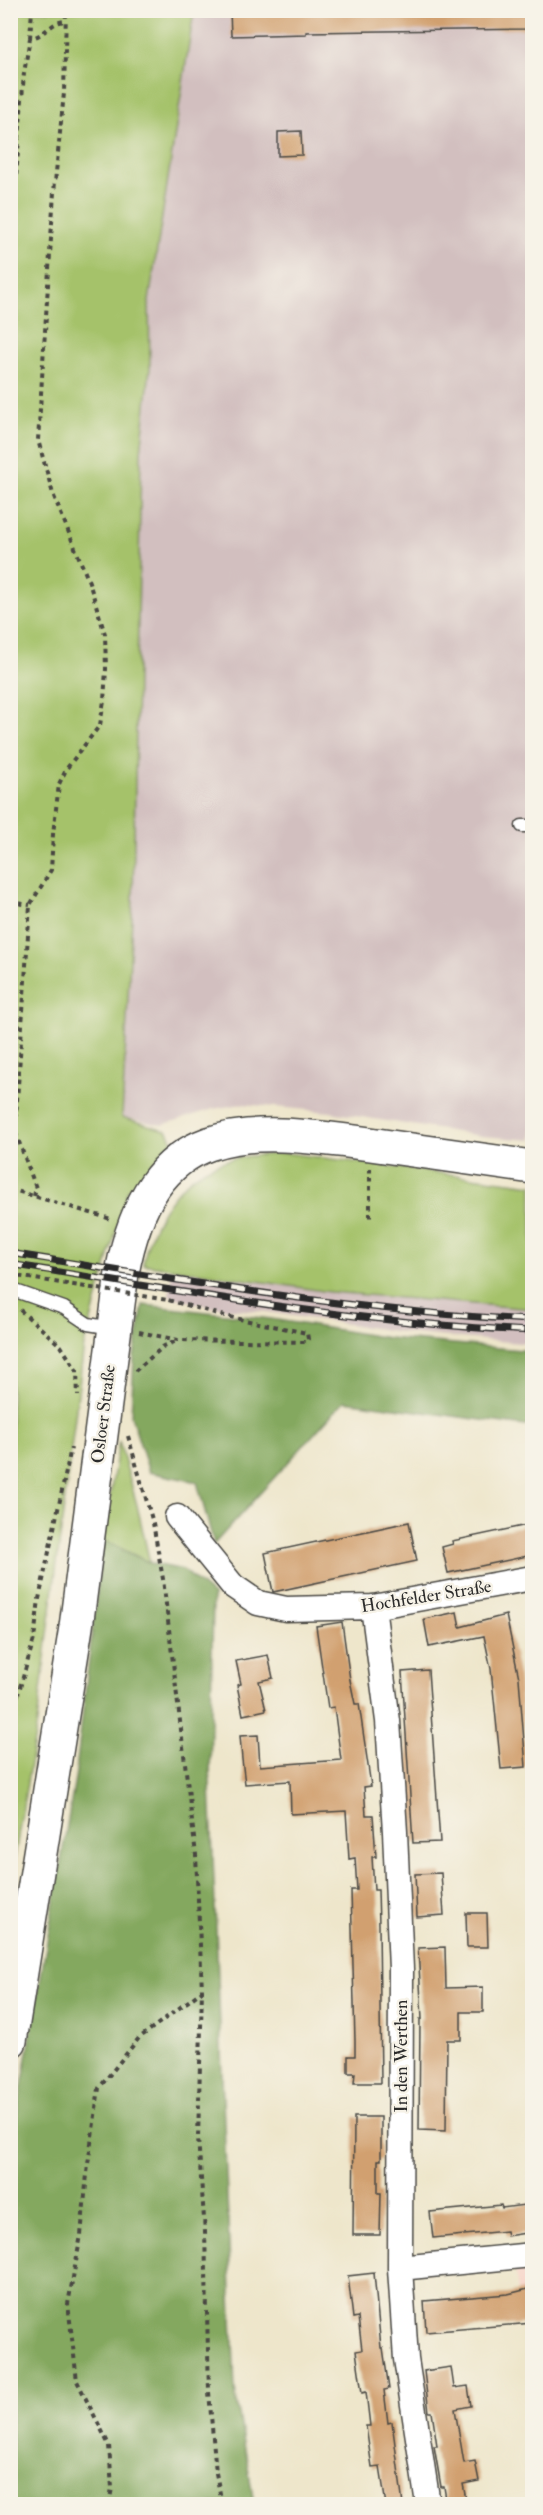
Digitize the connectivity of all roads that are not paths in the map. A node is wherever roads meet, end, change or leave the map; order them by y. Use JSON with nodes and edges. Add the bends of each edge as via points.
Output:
{"nodes":[{"id":1,"x":532,"y":1167,"type":"edge"},
{"id":2,"x":10,"y":1289,"type":"edge"},
{"id":3,"x":122,"y":1329,"type":"junction"},
{"id":4,"x":177,"y":1517,"type":"dead end"},
{"id":5,"x":532,"y":1578,"type":"edge"},
{"id":6,"x":373,"y":1608,"type":"junction"},
{"id":7,"x":10,"y":2041,"type":"edge"},
{"id":8,"x":532,"y":2255,"type":"edge"},
{"id":9,"x":400,"y":2268,"type":"junction"},
{"id":10,"x":428,"y":2505,"type":"edge"}],
"edges":[{"from":1,"to":3,"type":"main road","name":"Osloer Straße","via":[[270,1134],[213,1142],[194,1151],[162,1176],[133,1225],[125,1257]]},
{"from":2,"to":3,"type":"lane","via":[[53,1304],[88,1324]]},
{"from":3,"to":7,"type":"main road","name":"Osloer Straße"},
{"from":4,"to":6,"type":"street","name":"Hochfelder Straße","via":[[233,1586],[258,1603],[286,1610]]},
{"from":5,"to":6,"type":"street","name":"Hochfelder Straße"},
{"from":6,"to":9,"type":"street","name":"In den Werthen","via":[[387,1721],[401,1969]]},
{"from":8,"to":9,"type":"street"},
{"from":9,"to":10,"type":"street","name":"In den Werthen","via":[[406,2359]]}]}
